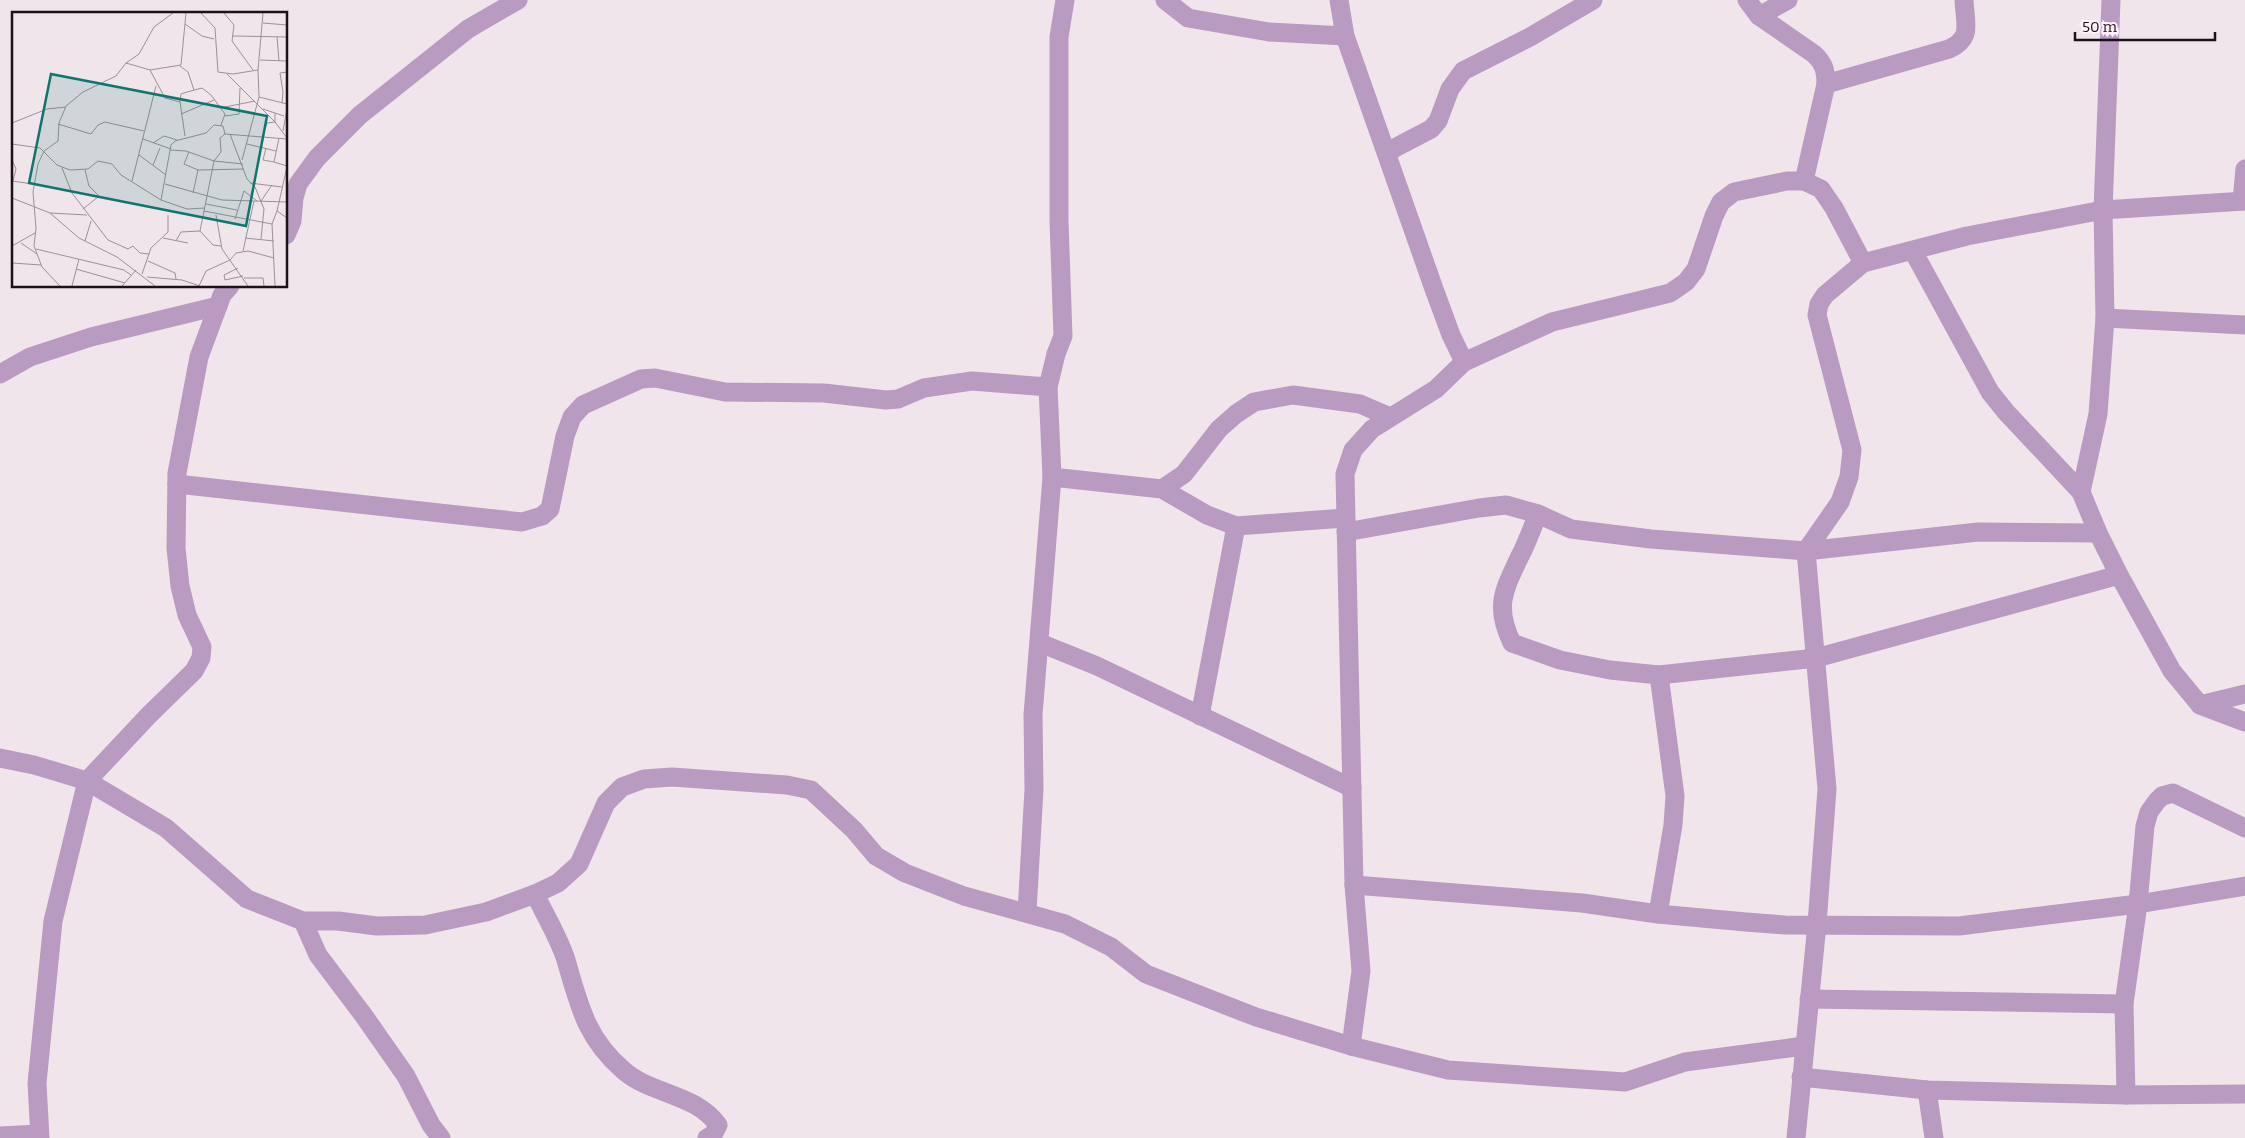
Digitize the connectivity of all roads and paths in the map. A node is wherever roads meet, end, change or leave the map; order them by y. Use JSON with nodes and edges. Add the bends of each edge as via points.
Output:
{"nodes":[{"id":1,"x":518,"y":0,"type":"edge"},
{"id":2,"x":1065,"y":0,"type":"edge"},
{"id":3,"x":1165,"y":0,"type":"edge"},
{"id":4,"x":1339,"y":0,"type":"edge"},
{"id":5,"x":1593,"y":0,"type":"edge"},
{"id":6,"x":1747,"y":0,"type":"edge"},
{"id":7,"x":1788,"y":0,"type":"edge"},
{"id":8,"x":1964,"y":0,"type":"edge"},
{"id":9,"x":2111,"y":0,"type":"edge"},
{"id":10,"x":1759,"y":16,"type":"junction"},
{"id":11,"x":1345,"y":36,"type":"junction"},
{"id":12,"x":1826,"y":84,"type":"junction"},
{"id":13,"x":1387,"y":152,"type":"junction"},
{"id":14,"x":2245,"y":169,"type":"edge"},
{"id":15,"x":1804,"y":181,"type":"junction"},
{"id":16,"x":2244,"y":201,"type":"edge"},
{"id":17,"x":2103,"y":210,"type":"junction"},
{"id":18,"x":288,"y":230,"type":"edge"},
{"id":19,"x":1913,"y":251,"type":"junction"},
{"id":20,"x":1863,"y":263,"type":"junction"},
{"id":21,"x":228,"y":288,"type":"edge"},
{"id":22,"x":218,"y":306,"type":"junction"},
{"id":23,"x":2105,"y":318,"type":"junction"},
{"id":24,"x":2245,"y":325,"type":"edge"},
{"id":25,"x":1464,"y":362,"type":"junction"},
{"id":26,"x":0,"y":374,"type":"edge"},
{"id":27,"x":1048,"y":387,"type":"junction"},
{"id":28,"x":1390,"y":418,"type":"junction"},
{"id":29,"x":1052,"y":477,"type":"junction"},
{"id":30,"x":177,"y":484,"type":"junction"},
{"id":31,"x":1162,"y":489,"type":"junction"},
{"id":32,"x":2081,"y":492,"type":"junction"},
{"id":33,"x":1538,"y":514,"type":"junction"},
{"id":34,"x":1346,"y":525,"type":"junction"},
{"id":35,"x":1236,"y":526,"type":"junction"},
{"id":36,"x":2098,"y":532,"type":"junction"},
{"id":37,"x":1806,"y":551,"type":"junction"},
{"id":38,"x":2119,"y":575,"type":"junction"},
{"id":39,"x":1040,"y":643,"type":"junction"},
{"id":40,"x":1816,"y":658,"type":"junction"},
{"id":41,"x":1659,"y":675,"type":"junction"},
{"id":42,"x":2245,"y":694,"type":"edge"},
{"id":43,"x":2200,"y":705,"type":"junction"},
{"id":44,"x":1200,"y":716,"type":"junction"},
{"id":45,"x":2245,"y":722,"type":"edge"},
{"id":46,"x":0,"y":758,"type":"edge"},
{"id":47,"x":87,"y":781,"type":"junction"},
{"id":48,"x":1352,"y":788,"type":"junction"},
{"id":49,"x":2245,"y":828,"type":"edge"},
{"id":50,"x":1354,"y":885,"type":"junction"},
{"id":51,"x":2245,"y":886,"type":"edge"},
{"id":52,"x":535,"y":894,"type":"junction"},
{"id":53,"x":2138,"y":904,"type":"junction"},
{"id":54,"x":1027,"y":912,"type":"junction"},
{"id":55,"x":1658,"y":914,"type":"junction"},
{"id":56,"x":303,"y":921,"type":"junction"},
{"id":57,"x":1816,"y":924,"type":"junction"},
{"id":58,"x":1809,"y":999,"type":"junction"},
{"id":59,"x":2124,"y":1004,"type":"junction"},
{"id":60,"x":1351,"y":1046,"type":"junction"},
{"id":61,"x":1804,"y":1046,"type":"junction"},
{"id":62,"x":1801,"y":1077,"type":"junction"},
{"id":63,"x":1927,"y":1090,"type":"junction"},
{"id":64,"x":2245,"y":1094,"type":"edge"},
{"id":65,"x":2126,"y":1095,"type":"junction"},
{"id":66,"x":0,"y":1136,"type":"edge"},
{"id":67,"x":39,"y":1136,"type":"edge"},
{"id":68,"x":441,"y":1138,"type":"edge"},
{"id":69,"x":707,"y":1138,"type":"edge"},
{"id":70,"x":1796,"y":1138,"type":"edge"},
{"id":71,"x":1934,"y":1138,"type":"edge"}],
"edges":[{"from":1,"to":18,"type":"street","via":[[468,29],[360,115],[317,158],[298,184]]},
{"from":2,"to":27,"type":"street","via":[[1059,47],[1058,221],[1063,336]]},
{"from":3,"to":11,"type":"street","via":[[1188,18],[1269,32]]},
{"from":4,"to":11,"type":"street"},
{"from":5,"to":13,"type":"street","via":[[1464,71],[1450,89],[1438,121],[1431,129]]},
{"from":6,"to":10,"type":"street"},
{"from":7,"to":10,"type":"street"},
{"from":8,"to":12,"type":"street","via":[[1966,35],[1960,44]]},
{"from":9,"to":17,"type":"street"},
{"from":10,"to":12,"type":"street","via":[[1821,61],[1826,72]]},
{"from":11,"to":13,"type":"street"},
{"from":12,"to":15,"type":"street"},
{"from":13,"to":25,"type":"street"},
{"from":14,"to":16,"type":"street"},
{"from":15,"to":20,"type":"street","via":[[1821,189]]},
{"from":15,"to":25,"type":"street","via":[[1787,181],[1734,192],[1721,202],[1696,270],[1670,293],[1552,322]]},
{"from":16,"to":17,"type":"street"},
{"from":17,"to":19,"type":"street","via":[[1967,236]]},
{"from":17,"to":23,"type":"street"},
{"from":19,"to":20,"type":"street"},
{"from":19,"to":32,"type":"street","via":[[1990,392]]},
{"from":20,"to":37,"type":"street","via":[[1819,304],[1817,316],[1852,450],[1849,477],[1840,502]]},
{"from":21,"to":22,"type":"street"},
{"from":22,"to":26,"type":"street","via":[[90,337],[30,356]]},
{"from":22,"to":30,"type":"street","via":[[198,358]]},
{"from":23,"to":24,"type":"street"},
{"from":23,"to":32,"type":"street","via":[[2098,414]]},
{"from":25,"to":28,"type":"street","via":[[1436,388]]},
{"from":27,"to":29,"type":"street"},
{"from":27,"to":30,"type":"street","via":[[972,381],[924,388],[898,399],[886,400],[824,393],[725,392],[656,378],[641,380],[583,405],[572,417],[550,509],[542,516],[522,522]]},
{"from":28,"to":31,"type":"street","via":[[1360,404],[1293,395],[1254,402],[1219,428],[1184,474]]},
{"from":28,"to":34,"type":"street","via":[[1372,428],[1353,450],[1345,474]]},
{"from":29,"to":31,"type":"street"},
{"from":29,"to":39,"type":"street"},
{"from":30,"to":47,"type":"street","via":[[176,548],[180,586],[187,615],[202,647],[201,658],[194,671]]},
{"from":31,"to":35,"type":"street","via":[[1207,515]]},
{"from":32,"to":36,"type":"street"},
{"from":33,"to":34,"type":"street","via":[[1506,505]]},
{"from":33,"to":37,"type":"street","via":[[1571,529]]},
{"from":33,"to":41,"type":"street","via":[[1502,595],[1505,628],[1512,643],[1560,660]]},
{"from":34,"to":35,"type":"street"},
{"from":34,"to":48,"type":"street"},
{"from":35,"to":44,"type":"street"},
{"from":36,"to":37,"type":"street","via":[[1978,532]]},
{"from":36,"to":38,"type":"street"},
{"from":37,"to":40,"type":"street"},
{"from":38,"to":40,"type":"street"},
{"from":38,"to":43,"type":"street","via":[[2172,672]]},
{"from":39,"to":44,"type":"street","via":[[1097,666]]},
{"from":39,"to":54,"type":"street","via":[[1033,714],[1034,789]]},
{"from":40,"to":41,"type":"street"},
{"from":40,"to":57,"type":"street","via":[[1827,789]]},
{"from":41,"to":55,"type":"street","via":[[1675,796]]},
{"from":42,"to":43,"type":"street"},
{"from":43,"to":45,"type":"street"},
{"from":44,"to":48,"type":"street"},
{"from":46,"to":47,"type":"street"},
{"from":47,"to":56,"type":"street","via":[[166,828],[247,899]]},
{"from":47,"to":67,"type":"street","via":[[53,922],[37,1083]]},
{"from":48,"to":50,"type":"street"},
{"from":49,"to":53,"type":"street","via":[[2185,797],[2173,793],[2162,796],[2149,812],[2145,826]]},
{"from":50,"to":55,"type":"street","via":[[1582,903]]},
{"from":50,"to":60,"type":"street","via":[[1361,971]]},
{"from":51,"to":53,"type":"street"},
{"from":52,"to":54,"type":"street","via":[[558,883],[579,864],[606,803],[622,786],[644,778],[672,777],[787,785],[811,790],[854,830],[876,856],[905,872],[964,896]]},
{"from":52,"to":56,"type":"street","via":[[486,912],[425,925],[377,926]]},
{"from":52,"to":69,"type":"street","via":[[566,959],[583,1015],[597,1044],[624,1071],[652,1087],[697,1105],[710,1115],[718,1125],[713,1135]]},
{"from":53,"to":57,"type":"street","via":[[1959,926]]},
{"from":53,"to":59,"type":"street"},
{"from":54,"to":60,"type":"street","via":[[1065,924],[1104,943],[1146,974],[1256,1017]]},
{"from":55,"to":57,"type":"street","via":[[1785,925]]},
{"from":56,"to":68,"type":"street","via":[[318,955],[406,1076]]},
{"from":57,"to":58,"type":"street"},
{"from":58,"to":59,"type":"street"},
{"from":58,"to":61,"type":"street"},
{"from":59,"to":65,"type":"street"},
{"from":60,"to":61,"type":"street","via":[[1448,1070],[1626,1082],[1685,1062]]},
{"from":61,"to":62,"type":"street"},
{"from":62,"to":63,"type":"street"},
{"from":62,"to":70,"type":"street"},
{"from":63,"to":65,"type":"street"},
{"from":63,"to":71,"type":"street"},
{"from":64,"to":65,"type":"street"},
{"from":66,"to":67,"type":"street"}]}
